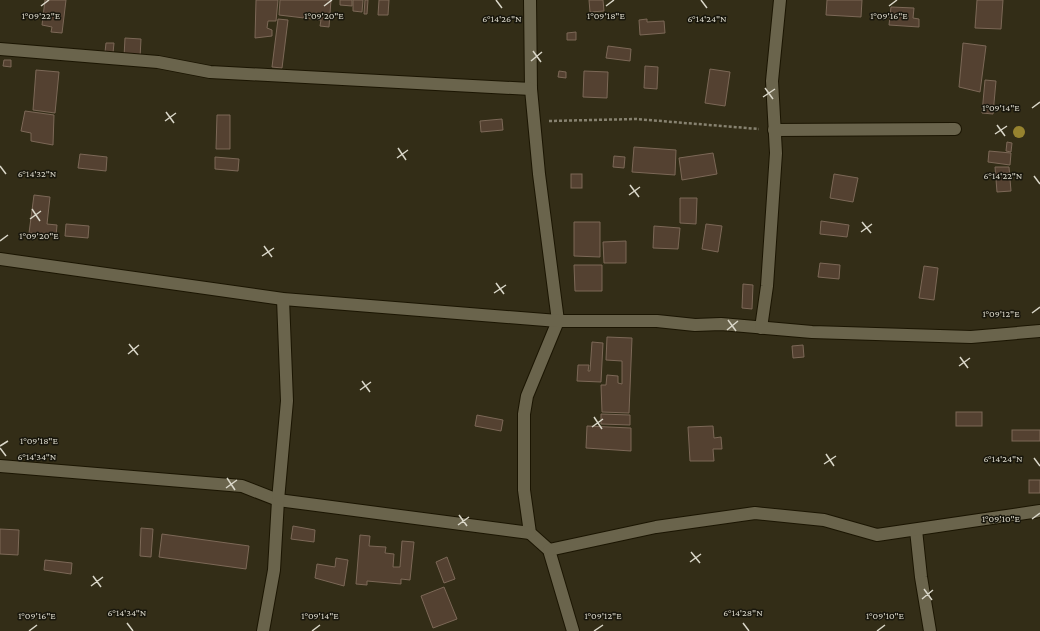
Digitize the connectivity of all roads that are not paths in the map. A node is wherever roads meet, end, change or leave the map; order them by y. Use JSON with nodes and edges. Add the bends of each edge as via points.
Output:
{"nodes":[{"id":1,"x":530,"y":0,"type":"edge"},
{"id":2,"x":780,"y":0,"type":"edge"},
{"id":3,"x":0,"y":49,"type":"edge"},
{"id":4,"x":531,"y":89,"type":"junction"},
{"id":5,"x":955,"y":129,"type":"dead end"},
{"id":6,"x":774,"y":130,"type":"junction"},
{"id":7,"x":0,"y":259,"type":"edge"},
{"id":8,"x":283,"y":299,"type":"junction"},
{"id":9,"x":558,"y":321,"type":"junction"},
{"id":10,"x":761,"y":328,"type":"junction"},
{"id":11,"x":1040,"y":331,"type":"edge"},
{"id":12,"x":0,"y":466,"type":"edge"},
{"id":13,"x":278,"y":500,"type":"junction"},
{"id":14,"x":1040,"y":511,"type":"edge"},
{"id":15,"x":916,"y":530,"type":"junction"},
{"id":16,"x":530,"y":533,"type":"junction"},
{"id":17,"x":549,"y":550,"type":"junction"},
{"id":18,"x":263,"y":631,"type":"edge"},
{"id":19,"x":573,"y":631,"type":"edge"},
{"id":20,"x":930,"y":631,"type":"edge"}],
"edges":[{"from":1,"to":4,"type":"street"},
{"from":2,"to":6,"type":"street","via":[[772,81]]},
{"from":3,"to":4,"type":"street","via":[[158,62],[210,72]]},
{"from":4,"to":9,"type":"street"},
{"from":5,"to":6,"type":"street"},
{"from":6,"to":10,"type":"street","via":[[776,153],[767,286]]},
{"from":7,"to":8,"type":"street"},
{"from":8,"to":9,"type":"street"},
{"from":8,"to":13,"type":"street","via":[[288,401]]},
{"from":9,"to":10,"type":"street","via":[[658,320],[695,325],[721,324]]},
{"from":9,"to":16,"type":"street","via":[[527,396],[524,414],[524,490]]},
{"from":10,"to":11,"type":"street","via":[[971,337]]},
{"from":12,"to":13,"type":"street","via":[[242,486]]},
{"from":13,"to":16,"type":"street"},
{"from":13,"to":18,"type":"street","via":[[274,570]]},
{"from":14,"to":15,"type":"street"},
{"from":15,"to":17,"type":"street","via":[[877,535],[824,520],[755,513],[656,527]]},
{"from":15,"to":20,"type":"street"},
{"from":16,"to":17,"type":"street"},
{"from":17,"to":19,"type":"street"}]}
